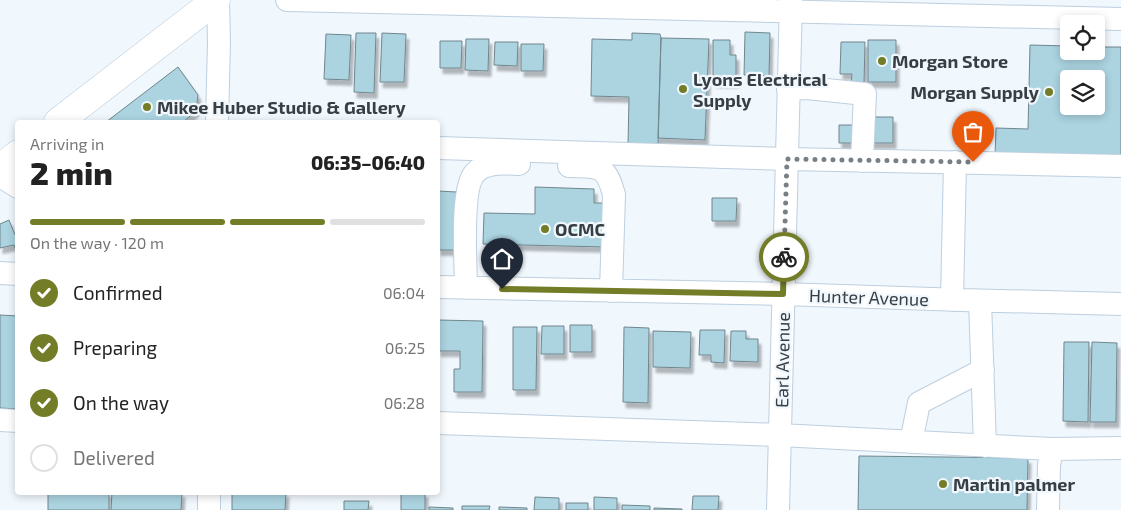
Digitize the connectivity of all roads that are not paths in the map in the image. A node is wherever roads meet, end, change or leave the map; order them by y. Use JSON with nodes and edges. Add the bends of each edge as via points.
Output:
{"nodes":[{"id":1,"x":217,"y":0,"type":"edge"},
{"id":2,"x":287,"y":0,"type":"edge"},
{"id":3,"x":309,"y":0,"type":"edge"},
{"id":4,"x":441,"y":2,"type":"edge"},
{"id":5,"x":791,"y":5,"type":"edge"},
{"id":6,"x":1053,"y":9,"type":"edge"},
{"id":7,"x":1121,"y":19,"type":"edge"},
{"id":8,"x":788,"y":89,"type":"junction"},
{"id":9,"x":61,"y":120,"type":"edge"},
{"id":10,"x":217,"y":120,"type":"edge"},
{"id":11,"x":440,"y":148,"type":"edge"},
{"id":12,"x":15,"y":156,"type":"edge"},
{"id":13,"x":787,"y":159,"type":"junction"},
{"id":14,"x":862,"y":160,"type":"junction"},
{"id":15,"x":955,"y":162,"type":"junction"},
{"id":16,"x":1121,"y":166,"type":"edge"},
{"id":17,"x":0,"y":168,"type":"edge"},
{"id":18,"x":0,"y":176,"type":"edge"},
{"id":19,"x":15,"y":186,"type":"edge"},
{"id":20,"x":0,"y":273,"type":"edge"},
{"id":21,"x":15,"y":274,"type":"edge"},
{"id":22,"x":440,"y":287,"type":"edge"},
{"id":23,"x":466,"y":288,"type":"junction"},
{"id":24,"x":611,"y":291,"type":"junction"},
{"id":25,"x":783,"y":294,"type":"junction"},
{"id":26,"x":952,"y":300,"type":"junction"},
{"id":27,"x":980,"y":301,"type":"junction"},
{"id":28,"x":1121,"y":304,"type":"edge"},
{"id":29,"x":982,"y":370,"type":"junction"},
{"id":30,"x":0,"y":420,"type":"edge"},
{"id":31,"x":15,"y":421,"type":"edge"},
{"id":32,"x":440,"y":423,"type":"edge"},
{"id":33,"x":780,"y":435,"type":"junction"},
{"id":34,"x":911,"y":442,"type":"junction"},
{"id":35,"x":985,"y":446,"type":"junction"},
{"id":36,"x":1121,"y":448,"type":"edge"},
{"id":37,"x":1052,"y":449,"type":"junction"},
{"id":38,"x":209,"y":495,"type":"edge"},
{"id":39,"x":209,"y":510,"type":"edge"},
{"id":40,"x":778,"y":510,"type":"edge"},
{"id":41,"x":1048,"y":510,"type":"edge"}],
"edges":[{"from":1,"to":9,"type":"main road"},
{"from":1,"to":10,"type":"street"},
{"from":2,"to":3,"type":"street"},
{"from":3,"to":4,"type":"street"},
{"from":4,"to":5,"type":"street"},
{"from":5,"to":6,"type":"street"},
{"from":5,"to":8,"type":"street","name":"Earl Avenue"},
{"from":6,"to":7,"type":"street"},
{"from":8,"to":13,"type":"street","name":"Earl Avenue"},
{"from":8,"to":14,"type":"street","via":[[865,94]]},
{"from":11,"to":13,"type":"street"},
{"from":12,"to":17,"type":"main road"},
{"from":13,"to":14,"type":"street"},
{"from":13,"to":25,"type":"street","name":"Earl Avenue"},
{"from":14,"to":15,"type":"street"},
{"from":15,"to":16,"type":"street"},
{"from":15,"to":26,"type":"street"},
{"from":18,"to":19,"type":"street"},
{"from":20,"to":21,"type":"street"},
{"from":22,"to":23,"type":"street","name":"Hunter Avenue"},
{"from":23,"to":24,"type":"street","name":"Hunter Avenue"},
{"from":23,"to":24,"type":"street","via":[[468,184],[475,171],[504,163],[596,167],[605,172],[614,195]]},
{"from":24,"to":25,"type":"street","name":"Hunter Avenue"},
{"from":25,"to":26,"type":"street","name":"Hunter Avenue"},
{"from":25,"to":33,"type":"street","name":"Earl Avenue"},
{"from":26,"to":27,"type":"street","name":"Hunter Avenue"},
{"from":27,"to":28,"type":"street","name":"Hunter Avenue"},
{"from":27,"to":29,"type":"street"},
{"from":29,"to":34,"type":"street","via":[[918,404]]},
{"from":29,"to":35,"type":"street"},
{"from":30,"to":31,"type":"street"},
{"from":32,"to":33,"type":"street"},
{"from":33,"to":34,"type":"street"},
{"from":33,"to":40,"type":"street","name":"Earl Avenue"},
{"from":34,"to":35,"type":"street"},
{"from":35,"to":37,"type":"street"},
{"from":36,"to":37,"type":"street"},
{"from":37,"to":41,"type":"street"},
{"from":38,"to":39,"type":"street"}]}
